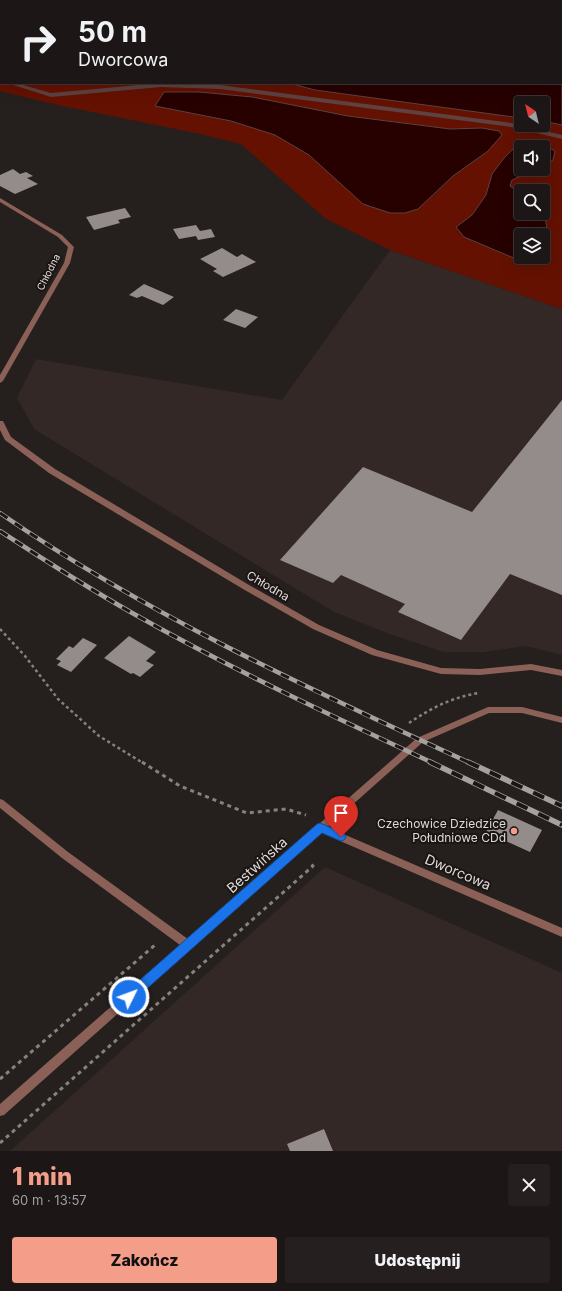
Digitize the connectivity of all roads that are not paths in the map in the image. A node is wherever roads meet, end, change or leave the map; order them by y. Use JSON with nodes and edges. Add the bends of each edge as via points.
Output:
{"nodes":[{"id":1,"x":0,"y":200,"type":"edge"},
{"id":2,"x":0,"y":381,"type":"edge"},
{"id":3,"x":0,"y":422,"type":"edge"},
{"id":4,"x":562,"y":673,"type":"edge"},
{"id":5,"x":562,"y":720,"type":"edge"},
{"id":6,"x":0,"y":803,"type":"edge"},
{"id":7,"x":324,"y":824,"type":"junction"},
{"id":8,"x":562,"y":933,"type":"edge"},
{"id":9,"x":188,"y":945,"type":"junction"},
{"id":10,"x":0,"y":1111,"type":"edge"}],
"edges":[{"from":1,"to":2,"type":"street","name":"Chłodna","via":[[60,236],[71,247],[68,263]]},
{"from":3,"to":4,"type":"street","name":"Chłodna","via":[[8,438],[52,471],[316,627],[375,653],[441,671],[480,672],[531,667]]},
{"from":5,"to":7,"type":"street","name":"Bestwińska","via":[[522,710],[488,710],[420,740]]},
{"from":6,"to":9,"type":"street","via":[[65,855]]},
{"from":7,"to":8,"type":"street","name":"Dworcowa"},
{"from":7,"to":9,"type":"street","name":"Bestwińska"},
{"from":9,"to":10,"type":"street","name":"Bestwińska"}]}
